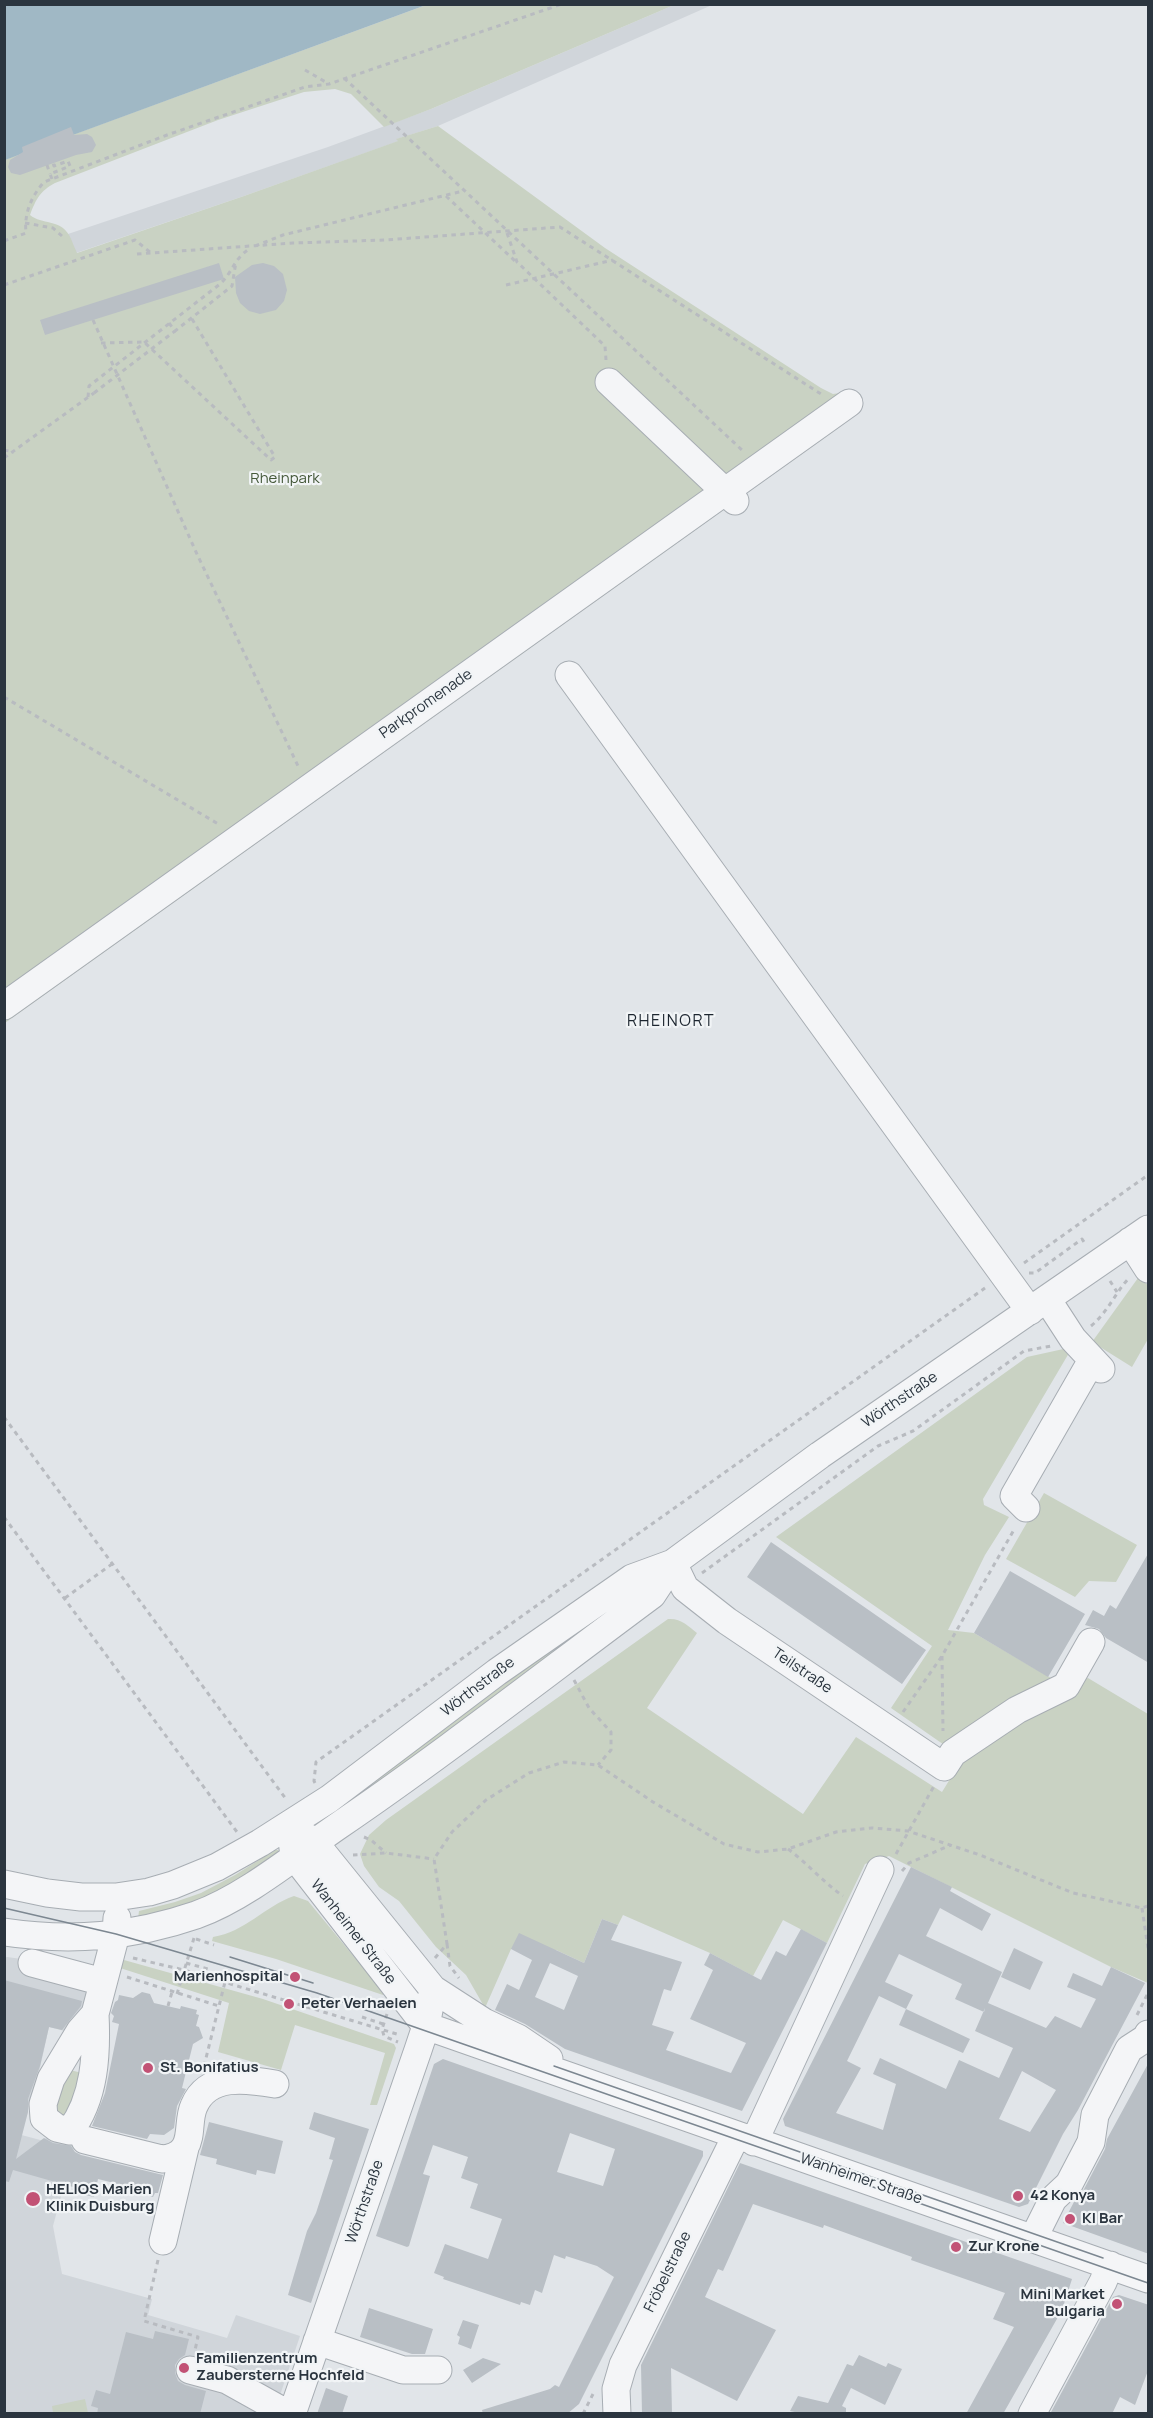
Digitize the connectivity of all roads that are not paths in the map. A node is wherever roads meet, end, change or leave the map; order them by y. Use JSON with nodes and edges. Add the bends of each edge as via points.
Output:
{"nodes":[{"id":1,"x":609,"y":382,"type":"road end"},
{"id":2,"x":845,"y":405,"type":"road end"},
{"id":3,"x":730,"y":496,"type":"junction"},
{"id":4,"x":569,"y":675,"type":"dead end"},
{"id":5,"x":4,"y":1006,"type":"edge"},
{"id":6,"x":1143,"y":1251,"type":"edge"},
{"id":7,"x":1038,"y":1305,"type":"junction"},
{"id":8,"x":1026,"y":1508,"type":"road end"},
{"id":9,"x":673,"y":1563,"type":"junction"},
{"id":10,"x":1091,"y":1642,"type":"dead end"},
{"id":11,"x":286,"y":1809,"type":"junction"},
{"id":12,"x":304,"y":1850,"type":"junction"},
{"id":13,"x":889,"y":1872,"type":"road end"},
{"id":14,"x":4,"y":1884,"type":"edge"},
{"id":15,"x":116,"y":1897,"type":"junction"},
{"id":16,"x":4,"y":1932,"type":"edge"},
{"id":17,"x":110,"y":1960,"type":"junction"},
{"id":18,"x":32,"y":1963,"type":"dead end"},
{"id":19,"x":432,"y":1989,"type":"junction"},
{"id":20,"x":94,"y":2014,"type":"dead end"},
{"id":21,"x":426,"y":2026,"type":"junction"},
{"id":22,"x":1149,"y":2034,"type":"edge"},
{"id":23,"x":532,"y":2048,"type":"junction"},
{"id":24,"x":574,"y":2078,"type":"junction"},
{"id":25,"x":275,"y":2084,"type":"dead end"},
{"id":26,"x":745,"y":2139,"type":"junction"},
{"id":27,"x":85,"y":2140,"type":"dead end"},
{"id":28,"x":185,"y":2148,"type":"junction"},
{"id":29,"x":1034,"y":2239,"type":"junction"},
{"id":30,"x":163,"y":2241,"type":"road end"},
{"id":31,"x":1110,"y":2265,"type":"junction"},
{"id":32,"x":1149,"y":2278,"type":"edge"},
{"id":33,"x":317,"y":2340,"type":"junction"},
{"id":34,"x":190,"y":2370,"type":"road end"},
{"id":35,"x":438,"y":2370,"type":"dead end"},
{"id":36,"x":290,"y":2414,"type":"edge"},
{"id":37,"x":617,"y":2414,"type":"edge"},
{"id":38,"x":1032,"y":2414,"type":"edge"}],
"edges":[{"from":1,"to":3,"type":"street"},
{"from":2,"to":3,"type":"street","name":"Parkpromenade"},
{"from":3,"to":5,"type":"street","name":"Parkpromenade"},
{"from":4,"to":7,"type":"street","via":[[1003,1275]]},
{"from":6,"to":7,"type":"street","name":"Wörthstraße"},
{"from":7,"to":8,"type":"street","via":[[1097,1364],[1014,1496]]},
{"from":7,"to":9,"type":"street","name":"Wörthstraße","via":[[820,1455]]},
{"from":9,"to":10,"type":"street","name":"Teilstraße","via":[[685,1588],[727,1621],[944,1767],[953,1753],[1017,1710],[1066,1686]]},
{"from":9,"to":11,"type":"street","name":"Wörthstraße","via":[[632,1578],[497,1672],[329,1799]]},
{"from":9,"to":12,"type":"street","name":"Wörthstraße","via":[[652,1595]]},
{"from":11,"to":12,"type":"street"},
{"from":11,"to":15,"type":"street","via":[[217,1867],[173,1885]]},
{"from":12,"to":17,"type":"street","via":[[234,1896],[198,1914],[138,1930]]},
{"from":12,"to":19,"type":"street","name":"Wanheimer Straße"},
{"from":12,"to":21,"type":"street","name":"Wanheimer Straße"},
{"from":13,"to":26,"type":"street","name":"Fröbelstraße"},
{"from":14,"to":15,"type":"street","via":[[47,1893]]},
{"from":15,"to":17,"type":"street"},
{"from":16,"to":17,"type":"street","via":[[40,1937],[101,1937]]},
{"from":17,"to":18,"type":"street"},
{"from":17,"to":20,"type":"street"},
{"from":19,"to":21,"type":"street","name":"Wörthstraße"},
{"from":19,"to":23,"type":"street","name":"Wanheimer Straße"},
{"from":21,"to":23,"type":"street","via":[[434,2017]]},
{"from":21,"to":24,"type":"street","name":"Wanheimer Straße"},
{"from":21,"to":33,"type":"street","name":"Wörthstraße"},
{"from":22,"to":29,"type":"street","via":[[1129,2049],[1095,2115],[1091,2142],[1070,2184],[1053,2199]]},
{"from":23,"to":24,"type":"street","name":"Wanheimer Straße"},
{"from":24,"to":26,"type":"street","name":"Wanheimer Straße"},
{"from":25,"to":28,"type":"street","via":[[250,2079],[209,2087],[194,2106]]},
{"from":26,"to":29,"type":"street","name":"Wanheimer Straße"},
{"from":26,"to":37,"type":"street","name":"Fröbelstraße","via":[[622,2365],[616,2389]]},
{"from":27,"to":28,"type":"street","via":[[162,2160],[174,2158]]},
{"from":28,"to":30,"type":"street"},
{"from":29,"to":31,"type":"street","name":"Wanheimer Straße"},
{"from":31,"to":32,"type":"street","name":"Wanheimer Straße"},
{"from":31,"to":38,"type":"street"},
{"from":33,"to":35,"type":"street","via":[[403,2370]]},
{"from":33,"to":36,"type":"street","name":"Wörthstraße"},
{"from":34,"to":36,"type":"street","via":[[227,2380]]}]}
